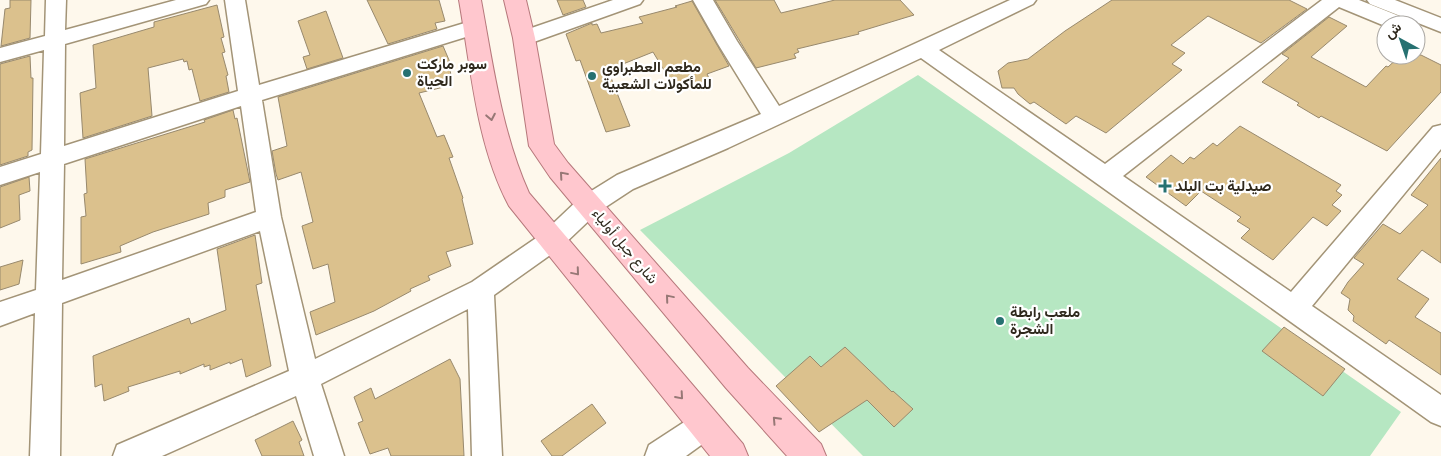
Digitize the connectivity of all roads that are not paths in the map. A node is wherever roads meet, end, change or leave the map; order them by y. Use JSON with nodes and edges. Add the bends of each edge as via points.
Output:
{"nodes":[{"id":1,"x":56,"y":0,"type":"edge"},
{"id":2,"x":200,"y":0,"type":"edge"},
{"id":3,"x":235,"y":0,"type":"edge"},
{"id":4,"x":470,"y":0,"type":"edge"},
{"id":5,"x":515,"y":0,"type":"edge"},
{"id":6,"x":633,"y":0,"type":"edge"},
{"id":7,"x":703,"y":0,"type":"edge"},
{"id":8,"x":1026,"y":0,"type":"edge"},
{"id":9,"x":1335,"y":0,"type":"edge"},
{"id":10,"x":1341,"y":0,"type":"edge"},
{"id":11,"x":1377,"y":0,"type":"edge"},
{"id":12,"x":1379,"y":15,"type":"edge"},
{"id":13,"x":1441,"y":25,"type":"edge"},
{"id":14,"x":475,"y":27,"type":"junction"},
{"id":15,"x":1426,"y":34,"type":"edge"},
{"id":16,"x":524,"y":38,"type":"junction"},
{"id":17,"x":55,"y":39,"type":"junction"},
{"id":18,"x":1441,"y":40,"type":"edge"},
{"id":19,"x":924,"y":49,"type":"junction"},
{"id":20,"x":0,"y":55,"type":"edge"},
{"id":21,"x":251,"y":94,"type":"junction"},
{"id":22,"x":775,"y":116,"type":"junction"},
{"id":23,"x":1441,"y":133,"type":"edge"},
{"id":24,"x":51,"y":159,"type":"junction"},
{"id":25,"x":0,"y":176,"type":"edge"},
{"id":26,"x":1105,"y":177,"type":"junction"},
{"id":27,"x":589,"y":205,"type":"junction"},
{"id":28,"x":269,"y":217,"type":"junction"},
{"id":29,"x":551,"y":241,"type":"junction"},
{"id":30,"x":481,"y":290,"type":"junction"},
{"id":31,"x":50,"y":296,"type":"junction"},
{"id":32,"x":1293,"y":309,"type":"junction"},
{"id":33,"x":0,"y":314,"type":"edge"},
{"id":34,"x":305,"y":378,"type":"junction"},
{"id":35,"x":1441,"y":412,"type":"edge"},
{"id":36,"x":705,"y":425,"type":"junction"},
{"id":37,"x":44,"y":456,"type":"edge"},
{"id":38,"x":128,"y":456,"type":"edge"},
{"id":39,"x":329,"y":456,"type":"edge"},
{"id":40,"x":487,"y":456,"type":"edge"},
{"id":41,"x":660,"y":456,"type":"edge"},
{"id":42,"x":731,"y":456,"type":"edge"},
{"id":43,"x":809,"y":456,"type":"edge"}],
"edges":[{"from":1,"to":17,"type":"street"},
{"from":2,"to":17,"type":"street"},
{"from":3,"to":21,"type":"street"},
{"from":4,"to":14,"type":"main road"},
{"from":5,"to":16,"type":"main road","name":"شارع جبل أولياء"},
{"from":6,"to":16,"type":"street"},
{"from":7,"to":22,"type":"street"},
{"from":8,"to":19,"type":"street"},
{"from":9,"to":26,"type":"street"},
{"from":10,"to":12,"type":"street"},
{"from":11,"to":13,"type":"street"},
{"from":14,"to":21,"type":"street"},
{"from":14,"to":29,"type":"main road","one_way":true,"via":[[492,122],[512,189]]},
{"from":15,"to":18,"type":"street"},
{"from":27,"to":16,"type":"main road","name":"شارع جبل أولياء","one_way":true,"via":[[542,146]]},
{"from":17,"to":20,"type":"street"},
{"from":17,"to":24,"type":"street"},
{"from":19,"to":22,"type":"street"},
{"from":19,"to":26,"type":"street"},
{"from":21,"to":24,"type":"street"},
{"from":21,"to":28,"type":"street"},
{"from":22,"to":27,"type":"street","via":[[625,182]]},
{"from":23,"to":32,"type":"street"},
{"from":24,"to":25,"type":"street"},
{"from":24,"to":31,"type":"street"},
{"from":26,"to":32,"type":"street"},
{"from":27,"to":29,"type":"street"},
{"from":43,"to":27,"type":"main road","name":"شارع جبل أولياء","one_way":true,"via":[[737,378]]},
{"from":28,"to":31,"type":"street"},
{"from":28,"to":34,"type":"street"},
{"from":29,"to":30,"type":"street"},
{"from":29,"to":36,"type":"main road","one_way":true},
{"from":30,"to":34,"type":"street"},
{"from":30,"to":40,"type":"street"},
{"from":31,"to":33,"type":"street"},
{"from":31,"to":37,"type":"street"},
{"from":32,"to":35,"type":"street"},
{"from":34,"to":38,"type":"street"},
{"from":34,"to":39,"type":"street"},
{"from":36,"to":41,"type":"street"},
{"from":36,"to":42,"type":"main road"}]}
